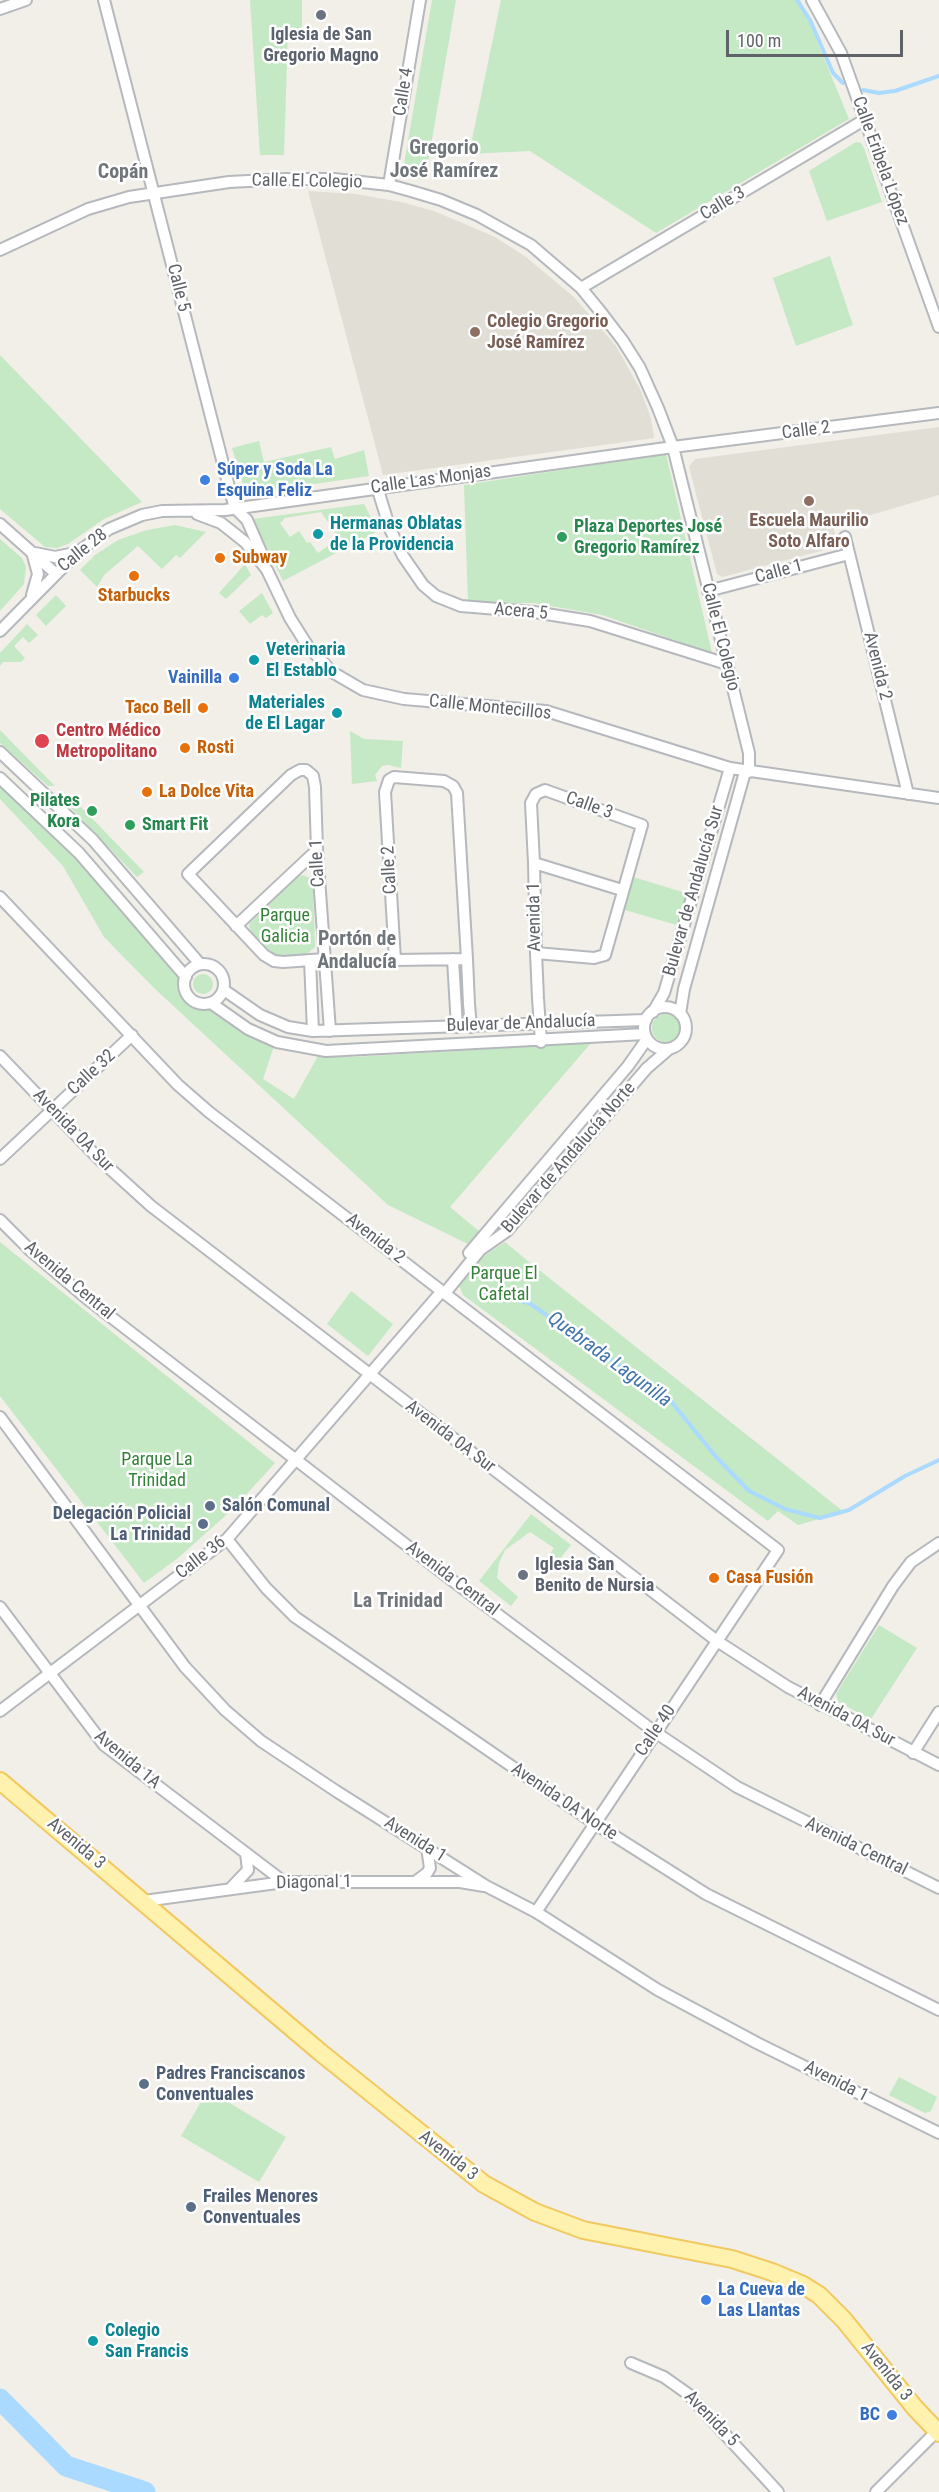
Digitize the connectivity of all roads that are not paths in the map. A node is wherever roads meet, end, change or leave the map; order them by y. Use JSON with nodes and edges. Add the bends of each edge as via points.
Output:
{"nodes":[{"id":1,"x":26,"y":0,"type":"edge"},
{"id":2,"x":104,"y":0,"type":"edge"},
{"id":3,"x":420,"y":0,"type":"edge"},
{"id":4,"x":812,"y":0,"type":"edge"},
{"id":5,"x":0,"y":9,"type":"edge"},
{"id":6,"x":864,"y":120,"type":"junction"},
{"id":7,"x":389,"y":185,"type":"junction"},
{"id":8,"x":154,"y":193,"type":"junction"},
{"id":9,"x":0,"y":250,"type":"edge"},
{"id":10,"x":581,"y":288,"type":"junction"},
{"id":11,"x":939,"y":327,"type":"edge"},
{"id":12,"x":939,"y":413,"type":"edge"},
{"id":13,"x":673,"y":447,"type":"junction"},
{"id":14,"x":377,"y":487,"type":"junction"},
{"id":15,"x":250,"y":506,"type":"junction"},
{"id":16,"x":235,"y":508,"type":"junction"},
{"id":17,"x":188,"y":511,"type":"junction"},
{"id":18,"x":247,"y":520,"type":"junction"},
{"id":19,"x":0,"y":524,"type":"edge"},
{"id":20,"x":845,"y":537,"type":"dead end"},
{"id":21,"x":32,"y":552,"type":"junction"},
{"id":22,"x":78,"y":552,"type":"junction"},
{"id":23,"x":849,"y":554,"type":"junction"},
{"id":24,"x":267,"y":570,"type":"junction"},
{"id":25,"x":56,"y":573,"type":"junction"},
{"id":26,"x":708,"y":591,"type":"junction"},
{"id":27,"x":30,"y":600,"type":"junction"},
{"id":28,"x":0,"y":631,"type":"edge"},
{"id":29,"x":727,"y":664,"type":"junction"},
{"id":30,"x":0,"y":752,"type":"edge"},
{"id":31,"x":730,"y":768,"type":"junction"},
{"id":32,"x":747,"y":772,"type":"junction"},
{"id":33,"x":0,"y":778,"type":"edge"},
{"id":34,"x":536,"y":794,"type":"joint"},
{"id":35,"x":908,"y":794,"type":"junction"},
{"id":36,"x":939,"y":798,"type":"edge"},
{"id":37,"x":317,"y":850,"type":"junction"},
{"id":38,"x":534,"y":863,"type":"junction"},
{"id":39,"x":622,"y":890,"type":"junction"},
{"id":40,"x":0,"y":897,"type":"edge"},
{"id":41,"x":152,"y":908,"type":"junction"},
{"id":42,"x":138,"y":920,"type":"junction"},
{"id":43,"x":236,"y":926,"type":"junction"},
{"id":44,"x":536,"y":953,"type":"junction"},
{"id":45,"x":467,"y":958,"type":"junction"},
{"id":46,"x":325,"y":959,"type":"junction"},
{"id":47,"x":453,"y":959,"type":"junction"},
{"id":48,"x":310,"y":960,"type":"junction"},
{"id":49,"x":200,"y":964,"type":"junction"},
{"id":50,"x":186,"y":977,"type":"junction"},
{"id":51,"x":224,"y":990,"type":"junction"},
{"id":52,"x":211,"y":1003,"type":"junction"},
{"id":53,"x":680,"y":1014,"type":"junction"},
{"id":54,"x":650,"y":1016,"type":"junction"},
{"id":55,"x":540,"y":1024,"type":"junction"},
{"id":56,"x":458,"y":1027,"type":"junction"},
{"id":57,"x":471,"y":1027,"type":"junction"},
{"id":58,"x":396,"y":1028,"type":"junction"},
{"id":59,"x":313,"y":1031,"type":"junction"},
{"id":60,"x":330,"y":1031,"type":"junction"},
{"id":61,"x":132,"y":1035,"type":"junction"},
{"id":62,"x":646,"y":1036,"type":"junction"},
{"id":63,"x":541,"y":1041,"type":"junction"},
{"id":64,"x":398,"y":1049,"type":"junction"},
{"id":65,"x":669,"y":1049,"type":"junction"},
{"id":66,"x":0,"y":1056,"type":"edge"},
{"id":67,"x":53,"y":1110,"type":"junction"},
{"id":68,"x":0,"y":1160,"type":"edge"},
{"id":69,"x":0,"y":1220,"type":"edge"},
{"id":70,"x":442,"y":1291,"type":"junction"},
{"id":71,"x":369,"y":1375,"type":"junction"},
{"id":72,"x":0,"y":1417,"type":"edge"},
{"id":73,"x":297,"y":1460,"type":"junction"},
{"id":74,"x":227,"y":1539,"type":"junction"},
{"id":75,"x":939,"y":1543,"type":"edge"},
{"id":76,"x":778,"y":1550,"type":"joint"},
{"id":77,"x":140,"y":1606,"type":"junction"},
{"id":78,"x":0,"y":1607,"type":"edge"},
{"id":79,"x":717,"y":1641,"type":"junction"},
{"id":80,"x":49,"y":1674,"type":"junction"},
{"id":81,"x":820,"y":1705,"type":"junction"},
{"id":82,"x":0,"y":1711,"type":"edge"},
{"id":83,"x":939,"y":1712,"type":"edge"},
{"id":84,"x":655,"y":1732,"type":"junction"},
{"id":85,"x":913,"y":1753,"type":"junction"},
{"id":86,"x":939,"y":1766,"type":"edge"},
{"id":87,"x":0,"y":1780,"type":"edge"},
{"id":88,"x":594,"y":1822,"type":"junction"},
{"id":89,"x":427,"y":1848,"type":"junction"},
{"id":90,"x":246,"y":1853,"type":"junction"},
{"id":91,"x":284,"y":1882,"type":"junction"},
{"id":92,"x":414,"y":1882,"type":"junction"},
{"id":93,"x":486,"y":1886,"type":"junction"},
{"id":94,"x":231,"y":1888,"type":"junction"},
{"id":95,"x":939,"y":1888,"type":"edge"},
{"id":96,"x":144,"y":1901,"type":"junction"},
{"id":97,"x":536,"y":1912,"type":"junction"},
{"id":98,"x":939,"y":2010,"type":"edge"},
{"id":99,"x":937,"y":2128,"type":"edge"},
{"id":100,"x":631,"y":2363,"type":"dead end"},
{"id":101,"x":938,"y":2432,"type":"edge"},
{"id":102,"x":778,"y":2492,"type":"edge"},
{"id":103,"x":876,"y":2492,"type":"edge"}],
"edges":[{"from":1,"to":5,"type":"street"},
{"from":2,"to":8,"type":"street","name":"Calle 5"},
{"from":3,"to":7,"type":"street","name":"Calle 4"},
{"from":4,"to":6,"type":"street","name":"Calle Eribela López","via":[[841,53]]},
{"from":6,"to":10,"type":"street","name":"Calle 3"},
{"from":6,"to":11,"type":"street","name":"Calle Eribela López"},
{"from":7,"to":8,"type":"street","name":"Calle El Colegio","via":[[334,179],[266,180]]},
{"from":7,"to":10,"type":"street","name":"Calle El Colegio","via":[[441,200],[502,228],[531,245]]},
{"from":8,"to":9,"type":"street","name":"Calle El Colegio","via":[[88,208]]},
{"from":8,"to":16,"type":"street","name":"Calle 5"},
{"from":10,"to":13,"type":"street","name":"Calle El Colegio","via":[[640,369]]},
{"from":12,"to":13,"type":"street","name":"Calle 2"},
{"from":13,"to":14,"type":"street","name":"Calle Las Monjas"},
{"from":13,"to":26,"type":"street","name":"Calle El Colegio"},
{"from":14,"to":15,"type":"street","name":"Calle Las Monjas"},
{"from":14,"to":29,"type":"street","name":"Acera 5","via":[[403,556],[423,585],[436,596],[461,606],[590,621]]},
{"from":15,"to":16,"type":"street","name":"Calle Las Monjas"},
{"from":15,"to":18,"type":"street"},
{"from":16,"to":17,"type":"street","name":"Calle Las Monjas"},
{"from":16,"to":18,"type":"street"},
{"from":17,"to":22,"type":"street","name":"Calle 28","via":[[129,519]]},
{"from":17,"to":24,"type":"street","name":"Calle Montecillos","via":[[230,529]]},
{"from":18,"to":24,"type":"street"},
{"from":19,"to":21,"type":"street"},
{"from":20,"to":23,"type":"street","name":"Avenida 2"},
{"from":21,"to":22,"type":"street","via":[[55,557]]},
{"from":21,"to":25,"type":"street"},
{"from":21,"to":27,"type":"street","via":[[38,574]]},
{"from":22,"to":25,"type":"street","name":"Calle 28"},
{"from":23,"to":26,"type":"street","name":"Calle 1"},
{"from":23,"to":35,"type":"street","name":"Avenida 2"},
{"from":24,"to":31,"type":"street","name":"Calle Montecillos","via":[[307,645],[332,672],[363,690],[404,699],[546,711]]},
{"from":25,"to":27,"type":"street","name":"Calle 28"},
{"from":26,"to":29,"type":"street","name":"Calle El Colegio"},
{"from":27,"to":28,"type":"street","name":"Calle 28"},
{"from":29,"to":32,"type":"street","name":"Calle El Colegio","via":[[749,753]]},
{"from":30,"to":41,"type":"street","name":"Bulevar de Andalucía","via":[[93,840]]},
{"from":31,"to":32,"type":"street","name":"Calle Montecillos"},
{"from":31,"to":54,"type":"street","name":"Bulevar de Andalucía Sur","via":[[664,993]]},
{"from":32,"to":35,"type":"street","name":"Calle Montecillos"},
{"from":32,"to":53,"type":"street","name":"Bulevar de Andalucía Sur"},
{"from":33,"to":42,"type":"street","name":"Bulevar de Andalucía","via":[[79,853]]},
{"from":34,"to":38,"type":"street","name":"Avenida 1","via":[[531,803]]},
{"from":34,"to":39,"type":"street","name":"Calle 3","via":[[545,790],[642,825]]},
{"from":35,"to":36,"type":"street","name":"Calle Montecillos"},
{"from":37,"to":43,"type":"street"},
{"from":37,"to":43,"type":"street","name":"Calle 1","via":[[313,776],[300,770],[188,874]]},
{"from":37,"to":46,"type":"street","name":"Calle 1"},
{"from":38,"to":39,"type":"street"},
{"from":38,"to":44,"type":"street","name":"Avenida 1"},
{"from":39,"to":44,"type":"street","via":[[605,955]]},
{"from":40,"to":61,"type":"street","name":"Avenida 2"},
{"from":41,"to":42,"type":"street"},
{"from":41,"to":49,"type":"street","name":"Bulevar de Andalucía"},
{"from":42,"to":50,"type":"street","name":"Bulevar de Andalucía"},
{"from":43,"to":48,"type":"street","via":[[273,960]]},
{"from":44,"to":55,"type":"street","name":"Avenida 1"},
{"from":45,"to":47,"type":"street"},
{"from":45,"to":47,"type":"street","name":"Calle 2","via":[[457,793],[444,781],[400,776],[389,780],[385,792],[395,960]]},
{"from":45,"to":57,"type":"street"},
{"from":46,"to":48,"type":"street"},
{"from":46,"to":60,"type":"street","name":"Calle 1"},
{"from":47,"to":56,"type":"street"},
{"from":48,"to":59,"type":"street"},
{"from":49,"to":50,"type":"street"},
{"from":49,"to":51,"type":"street","name":"Bulevar de Andalucía","via":[[217,968],[224,978]]},
{"from":50,"to":52,"type":"street","name":"Bulevar de Andalucía","via":[[184,988],[190,998],[200,1004]]},
{"from":51,"to":52,"type":"street"},
{"from":51,"to":59,"type":"street","name":"Bulevar de Andalucía","via":[[260,1015],[288,1027]]},
{"from":52,"to":64,"type":"street","name":"Bulevar de Andalucía","via":[[248,1029],[295,1047],[326,1051]]},
{"from":53,"to":54,"type":"street","via":[[670,1008]]},
{"from":53,"to":65,"type":"street","via":[[685,1025],[684,1037]]},
{"from":54,"to":55,"type":"street","name":"Bulevar de Andalucía"},
{"from":54,"to":62,"type":"street"},
{"from":55,"to":57,"type":"street","name":"Bulevar de Andalucía"},
{"from":55,"to":63,"type":"street","name":"Avenida 1"},
{"from":56,"to":57,"type":"street","name":"Bulevar de Andalucía"},
{"from":56,"to":58,"type":"street","name":"Bulevar de Andalucía"},
{"from":58,"to":60,"type":"street","name":"Bulevar de Andalucía"},
{"from":58,"to":64,"type":"street"},
{"from":59,"to":60,"type":"street","name":"Bulevar de Andalucía"},
{"from":61,"to":67,"type":"street","name":"Calle 32"},
{"from":61,"to":70,"type":"street","name":"Avenida 2","via":[[209,1112]]},
{"from":62,"to":63,"type":"street","name":"Bulevar de Andalucía"},
{"from":62,"to":65,"type":"street","via":[[654,1046]]},
{"from":62,"to":70,"type":"street","name":"Bulevar de Andalucía Norte","via":[[628,1066]]},
{"from":63,"to":64,"type":"street","name":"Bulevar de Andalucía"},
{"from":65,"to":70,"type":"street","name":"Bulevar de Andalucía Norte","via":[[647,1068],[507,1231],[480,1250]]},
{"from":66,"to":67,"type":"street","name":"Avenida 0A Sur"},
{"from":67,"to":68,"type":"street","name":"Calle 32"},
{"from":67,"to":71,"type":"street","name":"Avenida 0A Sur","via":[[151,1206]]},
{"from":69,"to":73,"type":"street","name":"Avenida Central","via":[[85,1297]]},
{"from":70,"to":71,"type":"street","name":"Calle 36"},
{"from":70,"to":76,"type":"street","name":"Avenida 2"},
{"from":71,"to":73,"type":"street","name":"Calle 36"},
{"from":71,"to":79,"type":"street","name":"Avenida 0A Sur"},
{"from":72,"to":77,"type":"street","name":"Avenida 1"},
{"from":73,"to":74,"type":"street","name":"Calle 36"},
{"from":73,"to":84,"type":"street","name":"Avenida Central"},
{"from":74,"to":77,"type":"street","name":"Calle 36"},
{"from":74,"to":88,"type":"street","name":"Avenida 0A Norte","via":[[295,1617]]},
{"from":75,"to":81,"type":"street","via":[[911,1562],[893,1586]]},
{"from":76,"to":79,"type":"street","name":"Calle 40"},
{"from":77,"to":80,"type":"street","name":"Calle 36"},
{"from":77,"to":89,"type":"street","name":"Avenida 1","via":[[185,1667],[238,1722],[272,1749]]},
{"from":78,"to":80,"type":"street","name":"Avenida 1A"},
{"from":79,"to":81,"type":"street","name":"Avenida 0A Sur"},
{"from":79,"to":84,"type":"street","name":"Calle 40"},
{"from":80,"to":82,"type":"street","name":"Calle 36"},
{"from":80,"to":90,"type":"street","name":"Avenida 1A","via":[[104,1745]]},
{"from":81,"to":85,"type":"street","name":"Avenida 0A Sur"},
{"from":83,"to":85,"type":"street"},
{"from":84,"to":88,"type":"street","name":"Calle 40"},
{"from":84,"to":95,"type":"street","name":"Avenida Central","via":[[737,1787]]},
{"from":85,"to":86,"type":"street","name":"Avenida 0A Sur"},
{"from":87,"to":96,"type":"main road","name":"Avenida 3"},
{"from":88,"to":97,"type":"street","name":"Calle 40"},
{"from":88,"to":98,"type":"street","name":"Avenida 0A Norte","via":[[706,1894]]},
{"from":89,"to":92,"type":"street","via":[[429,1868]]},
{"from":89,"to":93,"type":"street","name":"Avenida 1"},
{"from":90,"to":91,"type":"street","name":"Avenida 1A"},
{"from":90,"to":94,"type":"street","via":[[248,1870]]},
{"from":91,"to":92,"type":"street","name":"Diagonal 1"},
{"from":91,"to":94,"type":"street","name":"Diagonal 1"},
{"from":92,"to":93,"type":"street","name":"Diagonal 1"},
{"from":93,"to":97,"type":"street","name":"Avenida 1"},
{"from":94,"to":96,"type":"street","name":"Diagonal 1"},
{"from":96,"to":101,"type":"main road","name":"Avenida 3","via":[[320,2052],[484,2184],[535,2212],[583,2230],[732,2259],[772,2272],[819,2295]]},
{"from":97,"to":99,"type":"street","name":"Avenida 1","via":[[658,1990],[757,2043]]},
{"from":100,"to":102,"type":"street","name":"Avenida 5","via":[[664,2377],[688,2394]]},
{"from":101,"to":103,"type":"street"}]}
